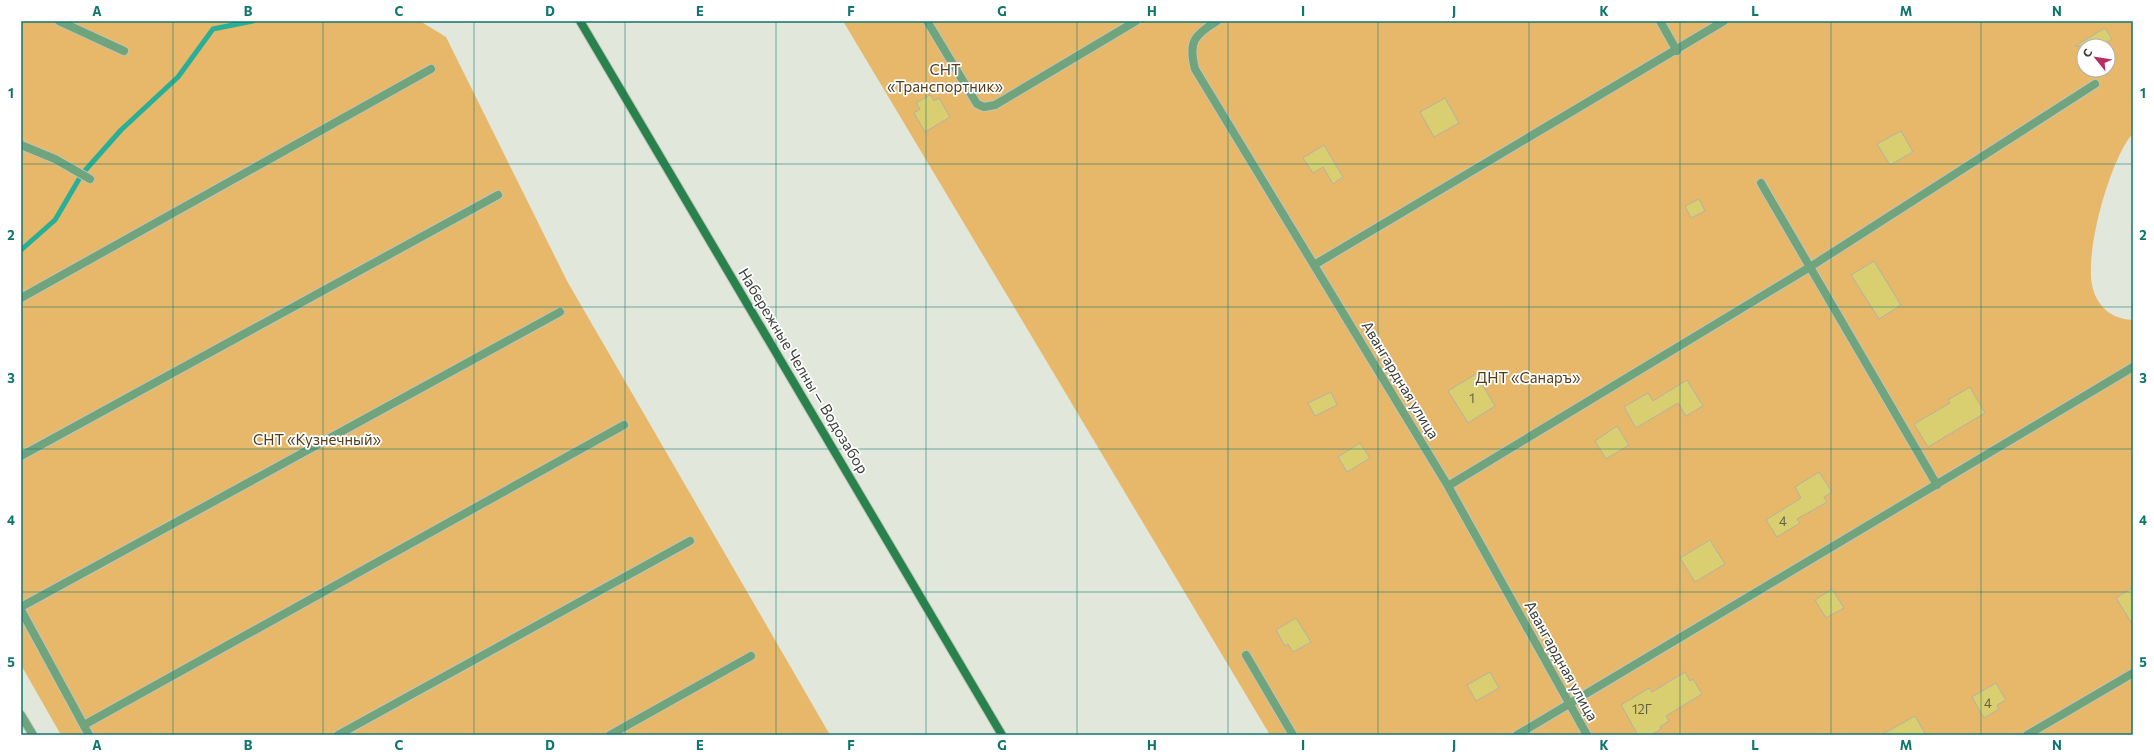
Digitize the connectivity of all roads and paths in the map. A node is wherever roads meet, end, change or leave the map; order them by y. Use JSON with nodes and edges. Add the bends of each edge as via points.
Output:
{"nodes":[{"id":1,"x":59,"y":21,"type":"edge"},
{"id":2,"x":580,"y":21,"type":"edge"},
{"id":3,"x":927,"y":21,"type":"edge"},
{"id":4,"x":1136,"y":21,"type":"edge"},
{"id":5,"x":1217,"y":21,"type":"edge"},
{"id":6,"x":1660,"y":21,"type":"edge"},
{"id":7,"x":1724,"y":21,"type":"edge"},
{"id":8,"x":124,"y":51,"type":"dead end"},
{"id":9,"x":1677,"y":51,"type":"junction"},
{"id":10,"x":431,"y":69,"type":"dead end"},
{"id":11,"x":2095,"y":84,"type":"dead end"},
{"id":12,"x":21,"y":145,"type":"edge"},
{"id":13,"x":90,"y":179,"type":"dead end"},
{"id":14,"x":1761,"y":183,"type":"dead end"},
{"id":15,"x":498,"y":195,"type":"dead end"},
{"id":16,"x":1314,"y":265,"type":"junction"},
{"id":17,"x":1810,"y":267,"type":"junction"},
{"id":18,"x":21,"y":298,"type":"edge"},
{"id":19,"x":560,"y":312,"type":"dead end"},
{"id":20,"x":2133,"y":367,"type":"edge"},
{"id":21,"x":624,"y":425,"type":"dead end"},
{"id":22,"x":21,"y":456,"type":"edge"},
{"id":23,"x":1937,"y":485,"type":"junction"},
{"id":24,"x":1448,"y":486,"type":"junction"},
{"id":25,"x":690,"y":541,"type":"dead end"},
{"id":26,"x":21,"y":608,"type":"edge"},
{"id":27,"x":1246,"y":655,"type":"dead end"},
{"id":28,"x":751,"y":656,"type":"dead end"},
{"id":29,"x":2133,"y":673,"type":"edge"},
{"id":30,"x":1568,"y":704,"type":"junction"},
{"id":31,"x":21,"y":715,"type":"edge"},
{"id":32,"x":84,"y":726,"type":"junction"},
{"id":33,"x":33,"y":735,"type":"edge"},
{"id":34,"x":89,"y":735,"type":"edge"},
{"id":35,"x":338,"y":735,"type":"edge"},
{"id":36,"x":610,"y":735,"type":"edge"},
{"id":37,"x":1002,"y":735,"type":"edge"},
{"id":38,"x":1293,"y":735,"type":"edge"},
{"id":39,"x":1516,"y":735,"type":"edge"},
{"id":40,"x":1587,"y":735,"type":"edge"},
{"id":41,"x":2027,"y":735,"type":"edge"}],
"edges":[{"from":1,"to":8,"type":"street"},
{"from":2,"to":37,"type":"main road","name":"Набережные Челны — Водозабор"},
{"from":3,"to":4,"type":"street","via":[[977,104],[984,107],[995,105]]},
{"from":5,"to":16,"type":"street","name":"Авангардная улица","via":[[1205,28],[1194,41],[1191,52],[1195,69]]},
{"from":6,"to":9,"type":"street"},
{"from":7,"to":9,"type":"street"},
{"from":9,"to":16,"type":"street"},
{"from":10,"to":18,"type":"street"},
{"from":11,"to":17,"type":"street"},
{"from":12,"to":13,"type":"street"},
{"from":14,"to":17,"type":"street"},
{"from":15,"to":22,"type":"street"},
{"from":16,"to":24,"type":"street","name":"Авангардная улица"},
{"from":17,"to":23,"type":"street"},
{"from":17,"to":24,"type":"street"},
{"from":19,"to":26,"type":"street"},
{"from":20,"to":23,"type":"street"},
{"from":21,"to":32,"type":"street"},
{"from":23,"to":30,"type":"street"},
{"from":24,"to":30,"type":"street","name":"Авангардная улица"},
{"from":25,"to":35,"type":"street"},
{"from":26,"to":32,"type":"street"},
{"from":27,"to":38,"type":"street"},
{"from":28,"to":36,"type":"street"},
{"from":29,"to":41,"type":"street"},
{"from":30,"to":39,"type":"street"},
{"from":30,"to":40,"type":"street","name":"Авангардная улица"},
{"from":31,"to":33,"type":"street"},
{"from":32,"to":34,"type":"street"}]}
